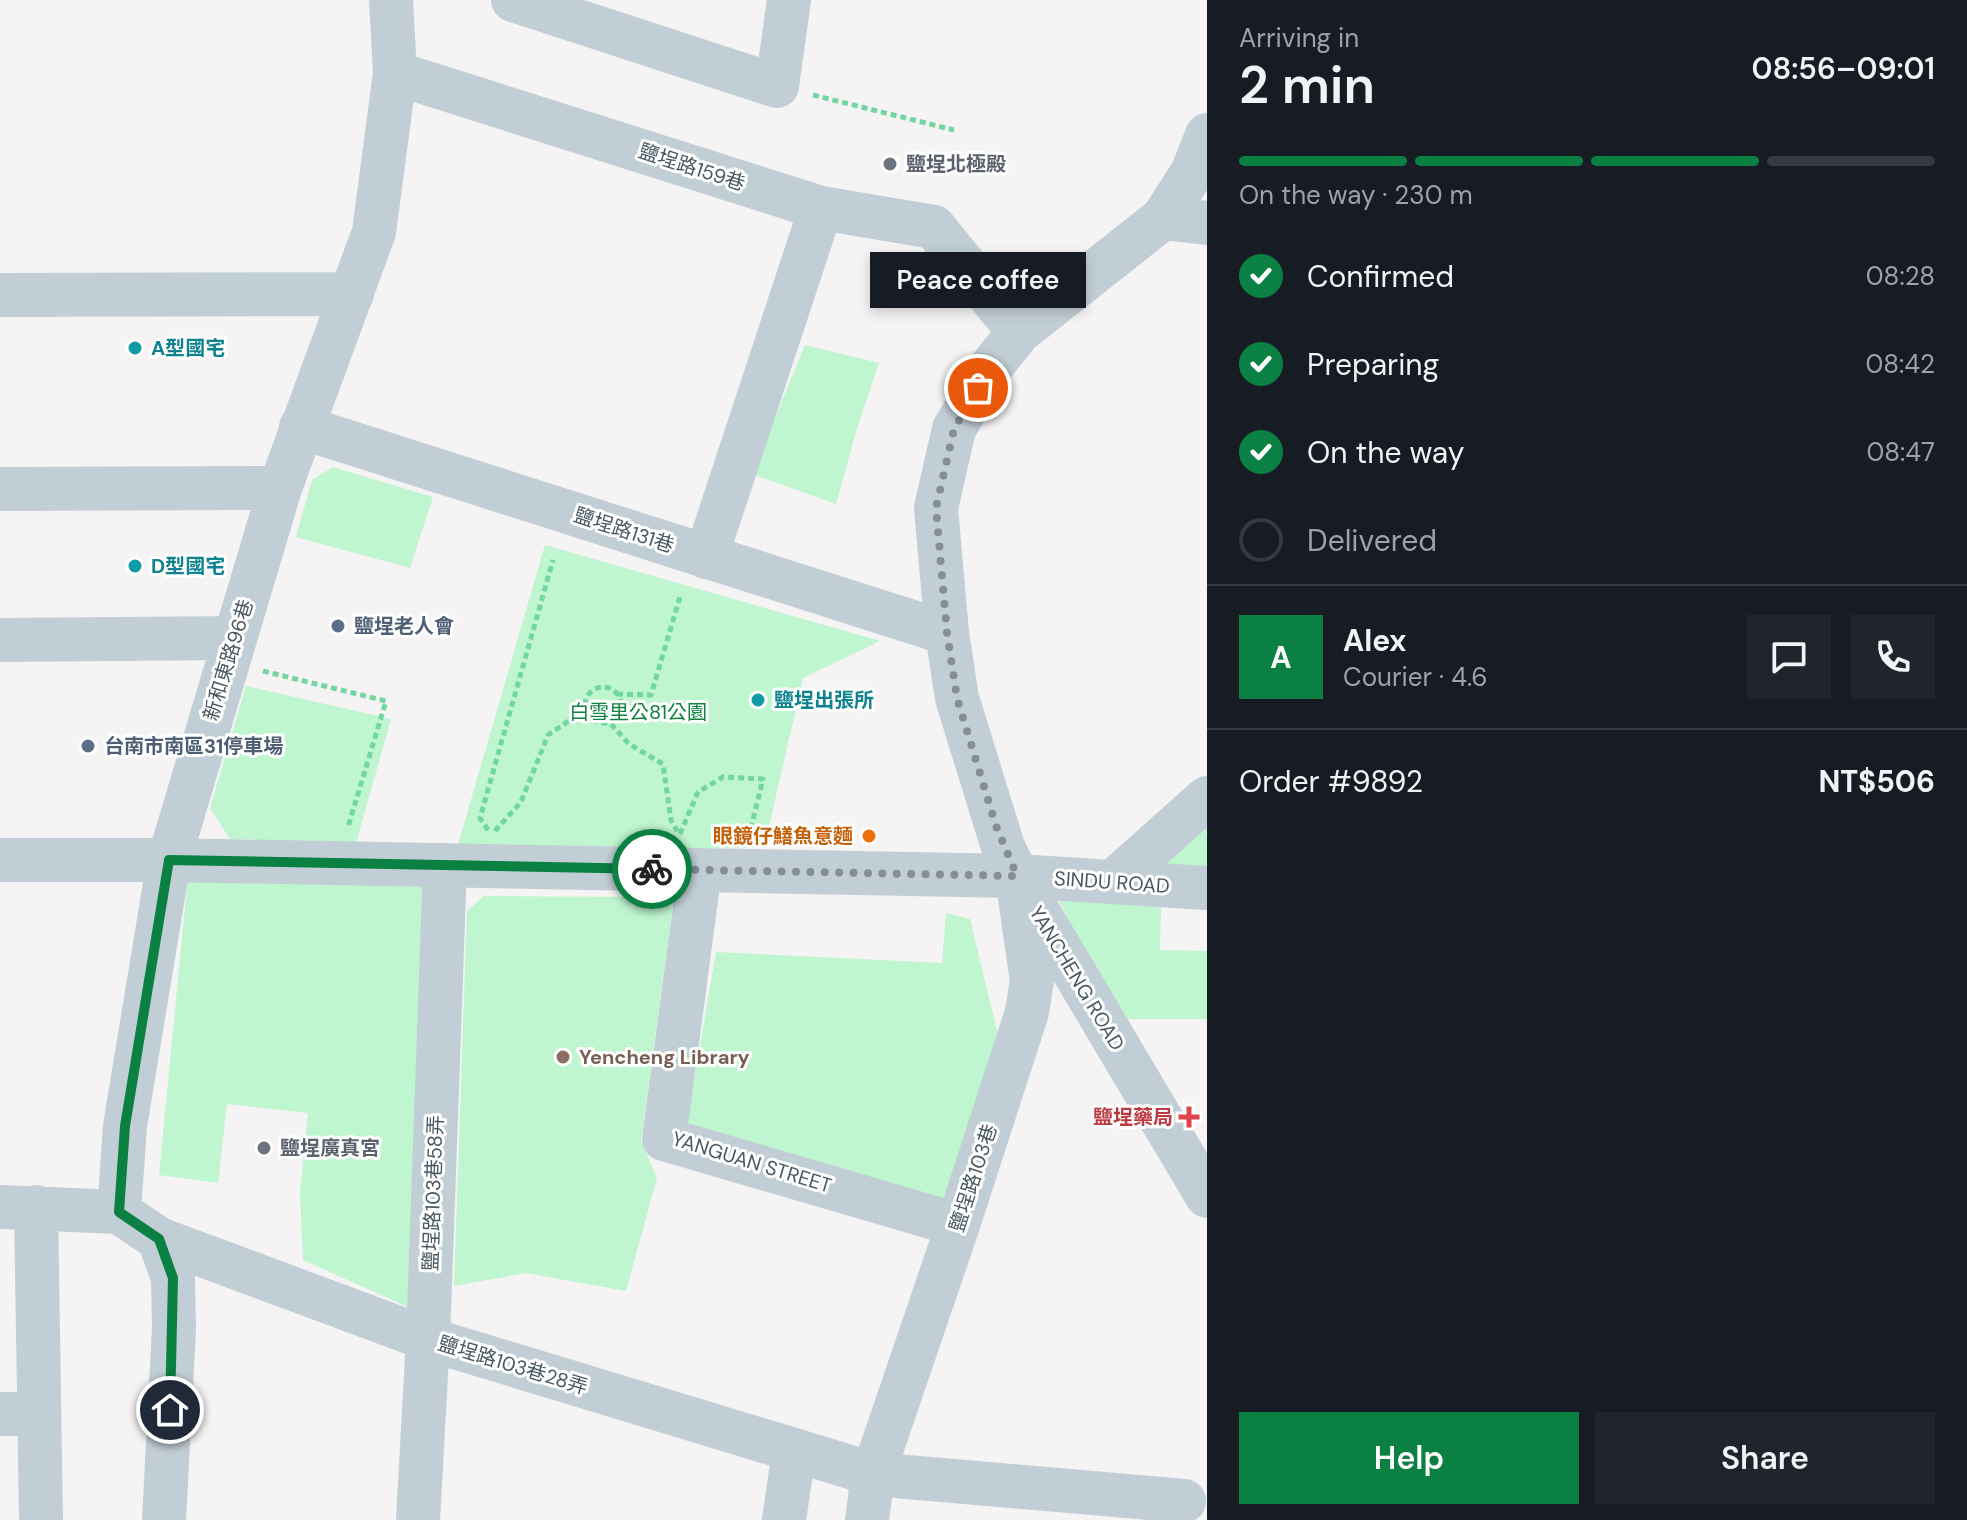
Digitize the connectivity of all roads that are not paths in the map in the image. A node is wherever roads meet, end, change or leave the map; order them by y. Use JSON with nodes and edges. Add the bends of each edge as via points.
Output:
{"nodes":[{"id":1,"x":391,"y":0,"type":"edge"},
{"id":2,"x":513,"y":0,"type":"edge"},
{"id":3,"x":789,"y":0,"type":"edge"},
{"id":4,"x":601,"y":14,"type":"edge"},
{"id":5,"x":395,"y":73,"type":"junction"},
{"id":6,"x":1207,"y":135,"type":"edge"},
{"id":7,"x":821,"y":208,"type":"junction"},
{"id":8,"x":1163,"y":218,"type":"junction"},
{"id":9,"x":1207,"y":223,"type":"edge"},
{"id":10,"x":352,"y":294,"type":"junction"},
{"id":11,"x":0,"y":295,"type":"edge"},
{"id":12,"x":1019,"y":332,"type":"junction"},
{"id":13,"x":301,"y":427,"type":"junction"},
{"id":14,"x":280,"y":488,"type":"junction"},
{"id":15,"x":0,"y":489,"type":"edge"},
{"id":16,"x":706,"y":557,"type":"junction"},
{"id":17,"x":947,"y":633,"type":"junction"},
{"id":18,"x":0,"y":640,"type":"edge"},
{"id":19,"x":230,"y":650,"type":"junction"},
{"id":20,"x":1207,"y":798,"type":"edge"},
{"id":21,"x":0,"y":860,"type":"edge"},
{"id":22,"x":169,"y":860,"type":"junction"},
{"id":23,"x":445,"y":865,"type":"junction"},
{"id":24,"x":700,"y":870,"type":"junction"},
{"id":25,"x":1017,"y":876,"type":"junction"},
{"id":26,"x":1113,"y":882,"type":"junction"},
{"id":27,"x":1207,"y":888,"type":"edge"},
{"id":28,"x":1207,"y":1196,"type":"edge"},
{"id":29,"x":18,"y":1207,"type":"edge"},
{"id":30,"x":119,"y":1212,"type":"junction"},
{"id":31,"x":958,"y":1225,"type":"junction"},
{"id":32,"x":159,"y":1239,"type":"junction"},
{"id":33,"x":428,"y":1339,"type":"junction"},
{"id":34,"x":20,"y":1414,"type":"edge"},
{"id":35,"x":794,"y":1451,"type":"junction"},
{"id":36,"x":873,"y":1474,"type":"junction"},
{"id":37,"x":1184,"y":1501,"type":"dead end"},
{"id":38,"x":41,"y":1520,"type":"edge"},
{"id":39,"x":164,"y":1520,"type":"edge"},
{"id":40,"x":418,"y":1520,"type":"edge"},
{"id":41,"x":784,"y":1520,"type":"edge"},
{"id":42,"x":867,"y":1520,"type":"edge"}],
"edges":[{"from":1,"to":5,"type":"street"},
{"from":2,"to":4,"type":"street"},
{"from":3,"to":4,"type":"street","via":[[777,86]]},
{"from":5,"to":7,"type":"street","name":"鹽埕路159巷"},
{"from":5,"to":10,"type":"street","name":"新和東路96巷","via":[[374,232]]},
{"from":6,"to":8,"type":"street","name":"YANCHENG ROAD","via":[[1192,173]]},
{"from":7,"to":12,"type":"street","name":"鹽埕路159巷","via":[[934,227]]},
{"from":7,"to":16,"type":"street"},
{"from":8,"to":9,"type":"street"},
{"from":8,"to":12,"type":"street","name":"YANCHENG ROAD"},
{"from":10,"to":11,"type":"street"},
{"from":10,"to":13,"type":"street","name":"新和東路96巷"},
{"from":12,"to":17,"type":"street","name":"YANCHENG ROAD","via":[[990,368],[954,429],[936,508]]},
{"from":13,"to":14,"type":"street","name":"新和東路96巷"},
{"from":13,"to":16,"type":"street","name":"鹽埕路131巷"},
{"from":14,"to":15,"type":"street"},
{"from":14,"to":19,"type":"street","name":"新和東路96巷"},
{"from":16,"to":17,"type":"street","name":"鹽埕路131巷"},
{"from":17,"to":25,"type":"street","name":"YANCHENG ROAD","via":[[961,712]]},
{"from":18,"to":19,"type":"street"},
{"from":19,"to":22,"type":"street","name":"新和東路96巷"},
{"from":20,"to":26,"type":"street"},
{"from":21,"to":22,"type":"street","name":"SINDU ROAD"},
{"from":22,"to":23,"type":"street","name":"SINDU ROAD"},
{"from":22,"to":30,"type":"street","name":"新和東路96巷","via":[[125,1126]]},
{"from":23,"to":24,"type":"street","name":"SINDU ROAD"},
{"from":23,"to":33,"type":"street","name":"鹽埕路103巷58弄"},
{"from":24,"to":25,"type":"street","name":"SINDU ROAD"},
{"from":24,"to":31,"type":"street","name":"YANGUAN STREET","via":[[664,1139]]},
{"from":25,"to":26,"type":"street","name":"SINDU ROAD"},
{"from":25,"to":28,"type":"street","name":"YANCHENG ROAD"},
{"from":25,"to":31,"type":"street","name":"鹽埕路103巷","via":[[1032,981],[1027,1012]]},
{"from":26,"to":27,"type":"street","name":"SINDU ROAD"},
{"from":29,"to":30,"type":"street"},
{"from":29,"to":34,"type":"street"},
{"from":30,"to":32,"type":"street"},
{"from":31,"to":36,"type":"street","name":"鹽埕路103巷"},
{"from":32,"to":33,"type":"street","name":"鹽埕路103巷28弄"},
{"from":32,"to":39,"type":"street","via":[[173,1278],[174,1328]]},
{"from":33,"to":35,"type":"street","name":"鹽埕路103巷28弄"},
{"from":33,"to":40,"type":"street","name":"鹽埕路103巷58弄"},
{"from":34,"to":38,"type":"street"},
{"from":35,"to":36,"type":"street","name":"鹽埕路103巷28弄"},
{"from":35,"to":41,"type":"street"},
{"from":36,"to":37,"type":"street"},
{"from":36,"to":42,"type":"street","name":"鹽埕路103巷"}]}
